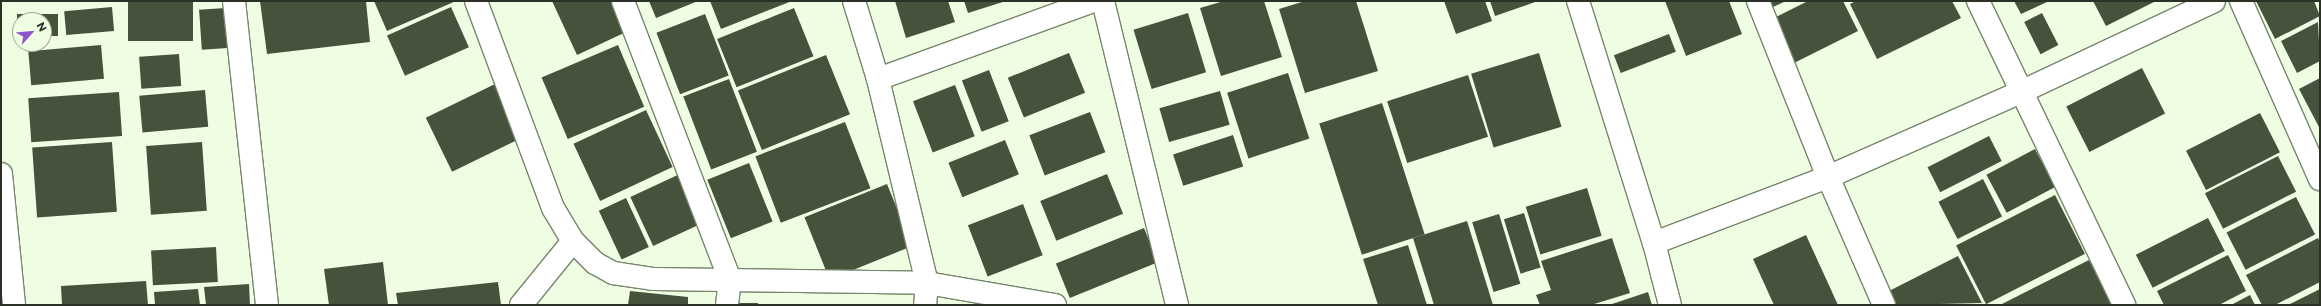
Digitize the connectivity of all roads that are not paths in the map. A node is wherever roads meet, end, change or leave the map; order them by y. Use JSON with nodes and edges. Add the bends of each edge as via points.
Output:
{"nodes":[{"id":1,"x":234,"y":1,"type":"edge"},
{"id":2,"x":476,"y":1,"type":"edge"},
{"id":3,"x":622,"y":1,"type":"edge"},
{"id":4,"x":854,"y":1,"type":"edge"},
{"id":5,"x":1094,"y":1,"type":"edge"},
{"id":6,"x":1103,"y":1,"type":"edge"},
{"id":7,"x":1578,"y":1,"type":"edge"},
{"id":8,"x":1758,"y":1,"type":"edge"},
{"id":9,"x":1978,"y":1,"type":"edge"},
{"id":10,"x":2214,"y":1,"type":"edge"},
{"id":11,"x":2241,"y":1,"type":"edge"},
{"id":12,"x":878,"y":79,"type":"junction"},
{"id":13,"x":2023,"y":91,"type":"junction"},
{"id":14,"x":1,"y":174,"type":"edge"},
{"id":15,"x":1828,"y":177,"type":"junction"},
{"id":16,"x":2320,"y":179,"type":"edge"},
{"id":17,"x":572,"y":241,"type":"junction"},
{"id":18,"x":1654,"y":243,"type":"junction"},
{"id":19,"x":730,"y":280,"type":"junction"},
{"id":20,"x":927,"y":282,"type":"junction"},
{"id":21,"x":14,"y":305,"type":"edge"},
{"id":22,"x":267,"y":305,"type":"edge"},
{"id":23,"x":521,"y":305,"type":"edge"},
{"id":24,"x":727,"y":305,"type":"edge"},
{"id":25,"x":925,"y":305,"type":"edge"},
{"id":26,"x":1055,"y":305,"type":"edge"},
{"id":27,"x":1177,"y":305,"type":"edge"},
{"id":28,"x":1670,"y":305,"type":"edge"},
{"id":29,"x":1884,"y":305,"type":"edge"},
{"id":30,"x":2124,"y":305,"type":"edge"}],
"edges":[{"from":1,"to":22,"type":"street"},
{"from":2,"to":17,"type":"street","via":[[553,208]]},
{"from":3,"to":19,"type":"street"},
{"from":4,"to":12,"type":"street"},
{"from":5,"to":12,"type":"street"},
{"from":6,"to":27,"type":"street"},
{"from":7,"to":18,"type":"street"},
{"from":8,"to":15,"type":"street"},
{"from":9,"to":13,"type":"street"},
{"from":10,"to":13,"type":"street"},
{"from":11,"to":16,"type":"street"},
{"from":12,"to":20,"type":"street"},
{"from":13,"to":15,"type":"street"},
{"from":13,"to":30,"type":"street"},
{"from":14,"to":21,"type":"street"},
{"from":15,"to":18,"type":"street"},
{"from":15,"to":29,"type":"street"},
{"from":17,"to":19,"type":"street","via":[[595,263],[613,273],[653,279]]},
{"from":17,"to":23,"type":"street"},
{"from":18,"to":28,"type":"street"},
{"from":19,"to":20,"type":"street"},
{"from":19,"to":24,"type":"street"},
{"from":20,"to":25,"type":"street"},
{"from":20,"to":26,"type":"street"}]}
